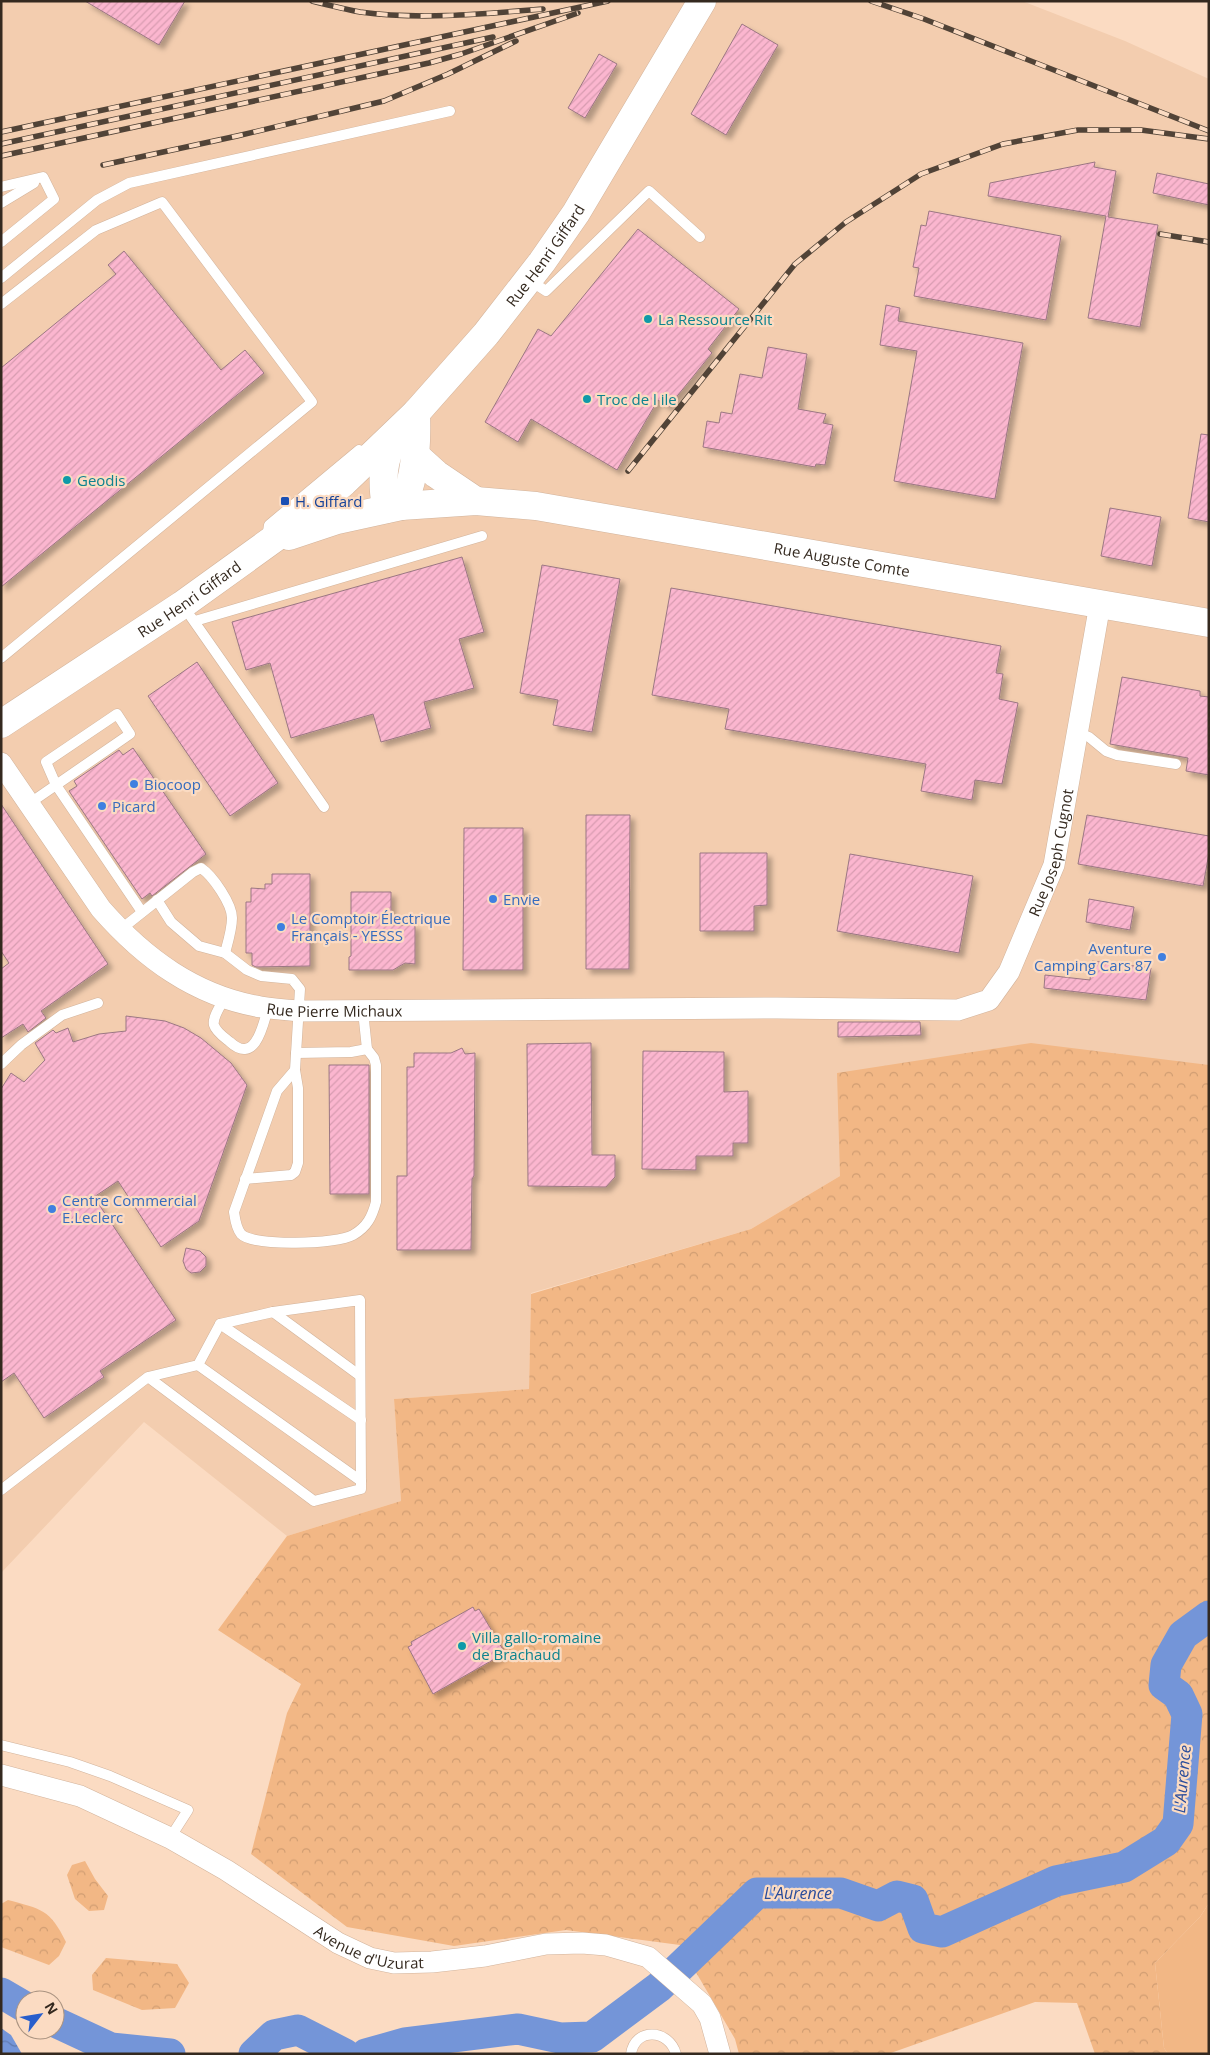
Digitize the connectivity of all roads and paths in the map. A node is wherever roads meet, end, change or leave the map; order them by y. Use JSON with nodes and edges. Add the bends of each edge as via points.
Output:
{"nodes":[{"id":1,"x":700,"y":6,"type":"edge"},
{"id":2,"x":450,"y":111,"type":"dead end"},
{"id":3,"x":43,"y":177,"type":"junction"},
{"id":4,"x":1,"y":187,"type":"edge"},
{"id":5,"x":1,"y":203,"type":"edge"},
{"id":6,"x":700,"y":237,"type":"dead end"},
{"id":7,"x":1,"y":242,"type":"edge"},
{"id":8,"x":535,"y":271,"type":"junction"},
{"id":9,"x":1,"y":278,"type":"edge"},
{"id":10,"x":1,"y":304,"type":"edge"},
{"id":11,"x":414,"y":410,"type":"junction"},
{"id":12,"x":415,"y":455,"type":"junction"},
{"id":13,"x":476,"y":501,"type":"junction"},
{"id":14,"x":394,"y":508,"type":"junction"},
{"id":15,"x":482,"y":536,"type":"dead end"},
{"id":16,"x":267,"y":544,"type":"junction"},
{"id":17,"x":1100,"y":604,"type":"junction"},
{"id":18,"x":188,"y":613,"type":"junction"},
{"id":19,"x":1209,"y":623,"type":"edge"},
{"id":20,"x":1,"y":658,"type":"edge"},
{"id":21,"x":1,"y":724,"type":"edge"},
{"id":22,"x":1077,"y":732,"type":"junction"},
{"id":23,"x":1,"y":762,"type":"edge"},
{"id":24,"x":1176,"y":764,"type":"dead end"},
{"id":25,"x":56,"y":785,"type":"junction"},
{"id":26,"x":30,"y":803,"type":"junction"},
{"id":27,"x":324,"y":806,"type":"dead end"},
{"id":28,"x":157,"y":900,"type":"junction"},
{"id":29,"x":142,"y":912,"type":"junction"},
{"id":30,"x":120,"y":930,"type":"junction"},
{"id":31,"x":226,"y":953,"type":"junction"},
{"id":32,"x":225,"y":996,"type":"junction"},
{"id":33,"x":98,"y":1003,"type":"dead end"},
{"id":34,"x":268,"y":1008,"type":"junction"},
{"id":35,"x":777,"y":1008,"type":"joint"},
{"id":36,"x":300,"y":1011,"type":"junction"},
{"id":37,"x":363,"y":1011,"type":"junction"},
{"id":38,"x":367,"y":1049,"type":"junction"},
{"id":39,"x":296,"y":1053,"type":"junction"},
{"id":40,"x":1,"y":1064,"type":"edge"},
{"id":41,"x":295,"y":1070,"type":"junction"},
{"id":42,"x":245,"y":1179,"type":"junction"},
{"id":43,"x":273,"y":1312,"type":"junction"},
{"id":44,"x":220,"y":1324,"type":"junction"},
{"id":45,"x":198,"y":1365,"type":"junction"},
{"id":46,"x":359,"y":1375,"type":"junction"},
{"id":47,"x":148,"y":1376,"type":"junction"},
{"id":48,"x":361,"y":1420,"type":"junction"},
{"id":49,"x":361,"y":1481,"type":"junction"},
{"id":50,"x":1,"y":1490,"type":"edge"},
{"id":51,"x":1,"y":1745,"type":"edge"},
{"id":52,"x":1,"y":1775,"type":"edge"},
{"id":53,"x":170,"y":1838,"type":"junction"},
{"id":54,"x":631,"y":2054,"type":"edge"},
{"id":55,"x":676,"y":2054,"type":"edge"},
{"id":56,"x":720,"y":2054,"type":"edge"}],
"edges":[{"from":1,"to":8,"type":"street","name":"Rue Henri Giffard","via":[[576,213]]},
{"from":2,"to":9,"type":"lane","via":[[128,183],[97,200]]},
{"from":3,"to":4,"type":"lane"},
{"from":3,"to":5,"type":"lane"},
{"from":3,"to":7,"type":"lane","via":[[54,199]]},
{"from":6,"to":8,"type":"lane","via":[[649,191],[546,291]]},
{"from":8,"to":11,"type":"street","name":"Rue Henri Giffard","via":[[486,334]]},
{"from":10,"to":20,"type":"lane","via":[[96,230],[162,202],[312,402]]},
{"from":11,"to":12,"type":"street"},
{"from":11,"to":14,"type":"street","via":[[390,446],[384,466],[383,484]]},
{"from":11,"to":16,"type":"street","name":"Rue Henri Giffard","via":[[366,452],[315,507]]},
{"from":12,"to":13,"type":"street","via":[[436,474]]},
{"from":12,"to":14,"type":"street","via":[[411,478]]},
{"from":13,"to":14,"type":"street","name":"Rue Auguste Comte"},
{"from":13,"to":17,"type":"street","name":"Rue Auguste Comte","via":[[536,506]]},
{"from":14,"to":16,"type":"street","name":"Rue Auguste Comte","via":[[337,520]]},
{"from":15,"to":18,"type":"lane"},
{"from":16,"to":18,"type":"street","name":"Rue Henri Giffard"},
{"from":17,"to":19,"type":"street","name":"Rue Auguste Comte"},
{"from":17,"to":22,"type":"street","name":"Rue Joseph Cugnot"},
{"from":18,"to":21,"type":"street","name":"Rue Henri Giffard"},
{"from":18,"to":27,"type":"lane"},
{"from":22,"to":24,"type":"lane","via":[[1117,755]]},
{"from":22,"to":35,"type":"street","name":"Rue Joseph Cugnot","via":[[1054,865],[1009,972],[989,1000],[958,1010]]},
{"from":23,"to":26,"type":"street","name":"Rue Pierre Michaux"},
{"from":25,"to":25,"type":"lane","via":[[130,734],[118,714],[46,762]]},
{"from":25,"to":26,"type":"lane"},
{"from":25,"to":29,"type":"lane"},
{"from":26,"to":30,"type":"street","name":"Rue Pierre Michaux","via":[[101,909]]},
{"from":28,"to":29,"type":"lane"},
{"from":28,"to":31,"type":"lane","via":[[182,934],[199,946]]},
{"from":28,"to":31,"type":"lane","via":[[193,872],[201,868],[208,873],[230,906],[232,918]]},
{"from":29,"to":30,"type":"lane"},
{"from":30,"to":32,"type":"street","name":"Rue Pierre Michaux","via":[[170,971]]},
{"from":31,"to":36,"type":"lane","via":[[247,970],[261,976],[292,979],[300,989]]},
{"from":32,"to":34,"type":"street","name":"Rue Pierre Michaux"},
{"from":32,"to":34,"type":"lane","via":[[214,1025],[242,1050],[255,1043]]},
{"from":33,"to":40,"type":"lane","via":[[62,1015],[21,1044]]},
{"from":34,"to":36,"type":"street","name":"Rue Pierre Michaux"},
{"from":35,"to":37,"type":"street","name":"Rue Pierre Michaux"},
{"from":36,"to":37,"type":"street","name":"Rue Pierre Michaux"},
{"from":36,"to":39,"type":"lane"},
{"from":37,"to":38,"type":"lane"},
{"from":38,"to":39,"type":"lane"},
{"from":38,"to":42,"type":"lane","via":[[376,1065],[376,1202],[371,1218],[362,1229],[341,1240],[268,1243],[249,1240],[236,1225],[234,1212]]},
{"from":39,"to":41,"type":"lane"},
{"from":41,"to":42,"type":"lane","via":[[277,1091]]},
{"from":41,"to":42,"type":"lane","via":[[298,1163],[295,1172]]},
{"from":43,"to":44,"type":"lane"},
{"from":43,"to":46,"type":"lane"},
{"from":43,"to":46,"type":"lane","via":[[360,1300]]},
{"from":44,"to":45,"type":"lane"},
{"from":44,"to":48,"type":"lane"},
{"from":45,"to":47,"type":"lane"},
{"from":45,"to":49,"type":"lane"},
{"from":46,"to":48,"type":"lane"},
{"from":47,"to":49,"type":"lane","via":[[314,1501],[361,1489]]},
{"from":47,"to":50,"type":"lane"},
{"from":48,"to":49,"type":"lane"},
{"from":51,"to":53,"type":"lane","via":[[70,1762],[188,1810]]},
{"from":52,"to":53,"type":"street","name":"Avenue d'Uzurat","via":[[80,1796]]},
{"from":53,"to":56,"type":"street","name":"Avenue d'Uzurat","via":[[226,1870],[338,1943],[370,1958],[394,1963],[432,1962],[546,1944],[582,1943],[606,1945],[648,1957],[702,2004],[710,2018]]},
{"from":54,"to":55,"type":"lane","via":[[641,2038],[656,2034],[669,2041]]}]}
